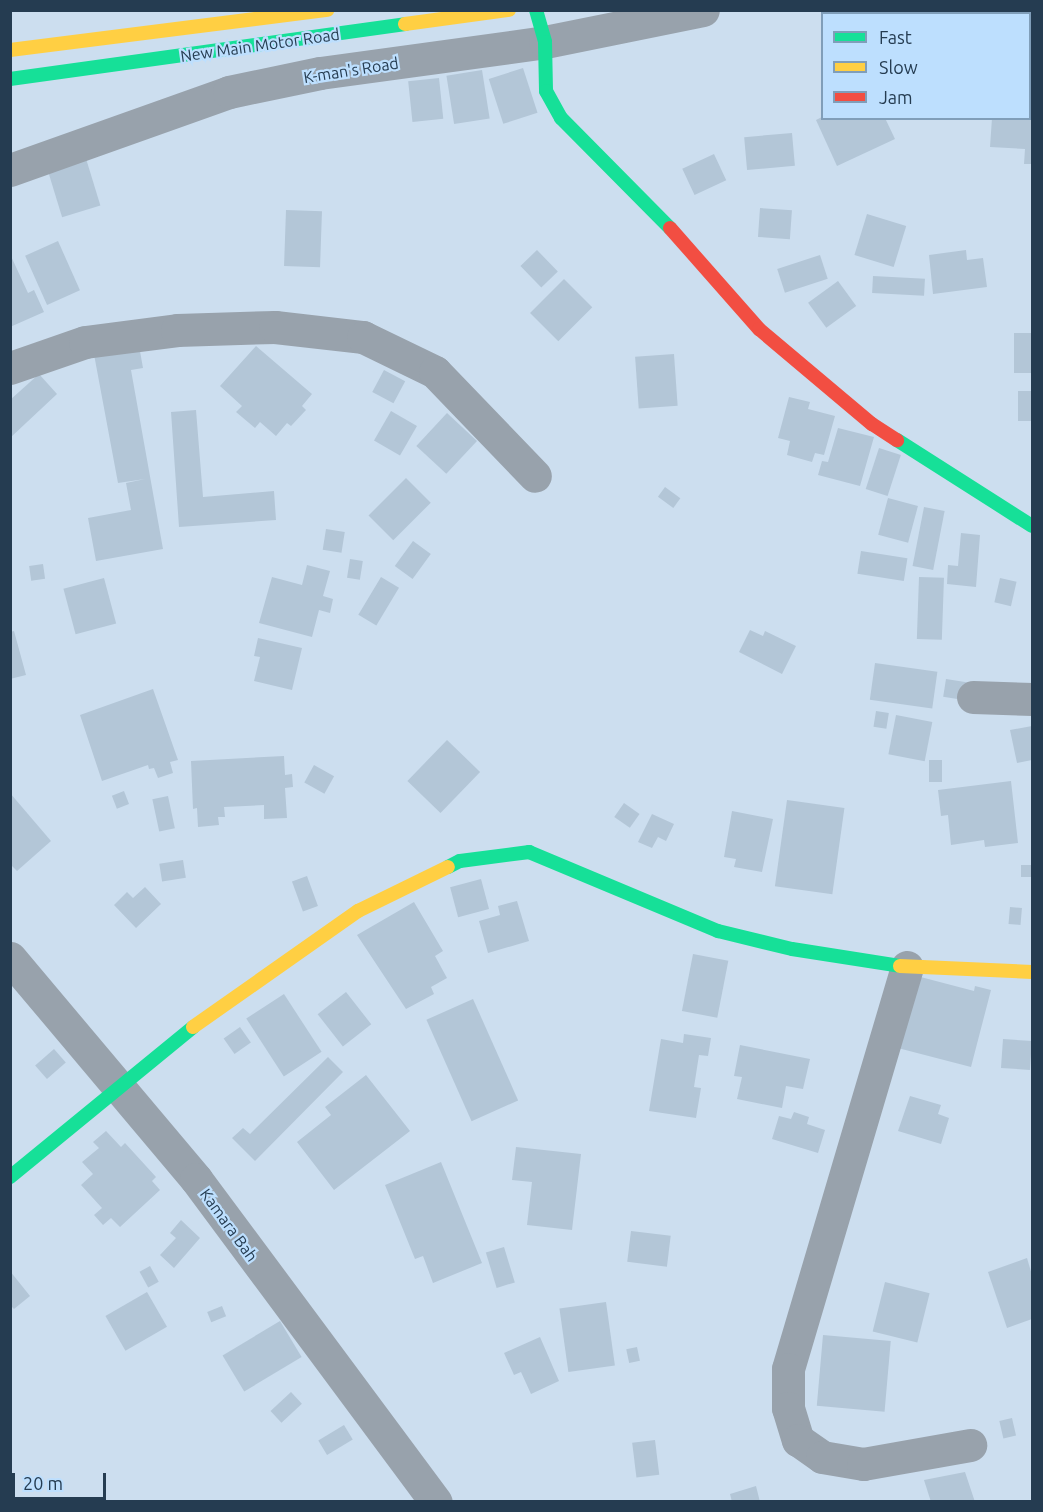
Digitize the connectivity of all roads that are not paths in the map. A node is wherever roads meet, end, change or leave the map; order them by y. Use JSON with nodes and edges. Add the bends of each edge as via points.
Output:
{"nodes":[{"id":1,"x":327,"y":10,"type":"edge"},
{"id":2,"x":509,"y":10,"type":"edge"},
{"id":3,"x":536,"y":10,"type":"edge"},
{"id":4,"x":703,"y":10,"type":"edge"},
{"id":5,"x":545,"y":42,"type":"junction"},
{"id":6,"x":10,"y":50,"type":"edge"},
{"id":7,"x":10,"y":79,"type":"edge"},
{"id":8,"x":10,"y":170,"type":"edge"},
{"id":9,"x":10,"y":368,"type":"edge"},
{"id":10,"x":535,"y":476,"type":"dead end"},
{"id":11,"x":1032,"y":526,"type":"edge"},
{"id":12,"x":973,"y":697,"type":"dead end"},
{"id":13,"x":1032,"y":699,"type":"edge"},
{"id":14,"x":10,"y":958,"type":"edge"},
{"id":15,"x":908,"y":967,"type":"junction"},
{"id":16,"x":1032,"y":972,"type":"edge"},
{"id":17,"x":118,"y":1089,"type":"junction"},
{"id":18,"x":10,"y":1177,"type":"edge"},
{"id":19,"x":970,"y":1445,"type":"dead end"},
{"id":20,"x":436,"y":1502,"type":"edge"}],
"edges":[{"from":1,"to":6,"type":"main road","name":"New Main Motor Road"},
{"from":2,"to":7,"type":"main road","name":"New Main Motor Road"},
{"from":3,"to":5,"type":"main road"},
{"from":4,"to":5,"type":"street","name":"K-man's Road"},
{"from":5,"to":8,"type":"street","name":"K-man's Road","via":[[320,73],[229,92]]},
{"from":5,"to":11,"type":"main road","via":[[546,91],[561,118],[652,208],[759,329],[872,424]]},
{"from":9,"to":10,"type":"street","via":[[85,342],[177,330],[275,327],[363,337],[435,372]]},
{"from":12,"to":13,"type":"street"},
{"from":14,"to":17,"type":"street","name":"Kamara Bah"},
{"from":15,"to":16,"type":"main road"},
{"from":15,"to":17,"type":"main road","via":[[792,949],[718,931],[559,861],[529,852],[498,853],[460,861],[358,911],[194,1027]]},
{"from":15,"to":19,"type":"street","via":[[788,1369],[788,1408],[798,1440],[822,1457],[863,1464]]},
{"from":17,"to":18,"type":"main road"},
{"from":17,"to":20,"type":"street","name":"Kamara Bah","via":[[196,1179]]}]}
